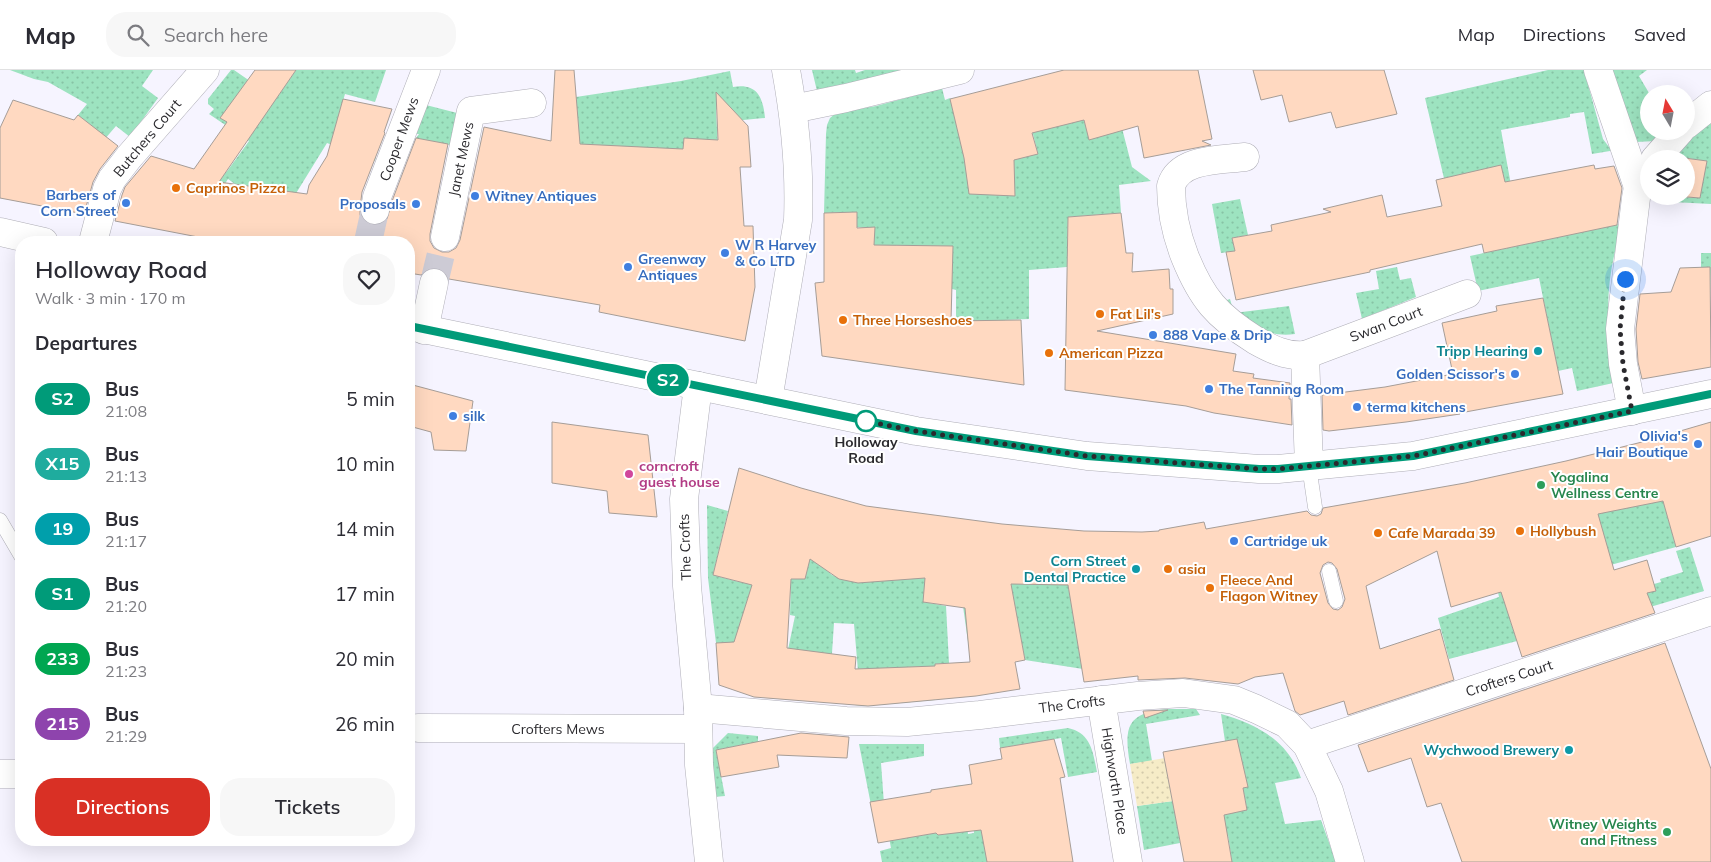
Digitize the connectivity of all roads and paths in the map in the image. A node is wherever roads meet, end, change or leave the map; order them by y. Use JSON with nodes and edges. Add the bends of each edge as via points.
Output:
{"nodes":[{"id":1,"x":205,"y":70,"type":"edge"},
{"id":2,"x":426,"y":70,"type":"edge"},
{"id":3,"x":786,"y":70,"type":"edge"},
{"id":4,"x":960,"y":70,"type":"edge"},
{"id":5,"x":1598,"y":70,"type":"edge"},
{"id":6,"x":532,"y":103,"type":"dead end"},
{"id":7,"x":1711,"y":105,"type":"edge"},
{"id":8,"x":793,"y":109,"type":"junction"},
{"id":9,"x":1695,"y":118,"type":"edge"},
{"id":10,"x":1672,"y":140,"type":"edge"},
{"id":11,"x":1664,"y":150,"type":"edge"},
{"id":12,"x":1245,"y":157,"type":"dead end"},
{"id":13,"x":1640,"y":171,"type":"edge"},
{"id":14,"x":1640,"y":191,"type":"edge"},
{"id":15,"x":375,"y":210,"type":"tunnel mouth"},
{"id":16,"x":0,"y":232,"type":"edge"},
{"id":17,"x":18,"y":236,"type":"edge"},
{"id":18,"x":95,"y":236,"type":"edge"},
{"id":19,"x":444,"y":237,"type":"tunnel mouth"},
{"id":20,"x":434,"y":283,"type":"tunnel mouth"},
{"id":21,"x":1467,"y":294,"type":"dead end"},
{"id":22,"x":416,"y":328,"type":"edge"},
{"id":23,"x":1306,"y":355,"type":"junction"},
{"id":24,"x":698,"y":386,"type":"junction"},
{"id":25,"x":1711,"y":394,"type":"edge"},
{"id":26,"x":768,"y":400,"type":"junction"},
{"id":27,"x":1632,"y":411,"type":"junction"},
{"id":28,"x":1309,"y":466,"type":"junction"},
{"id":29,"x":1315,"y":507,"type":"dead end"},
{"id":30,"x":0,"y":520,"type":"edge"},
{"id":31,"x":15,"y":546,"type":"edge"},
{"id":32,"x":1329,"y":571,"type":"dead end"},
{"id":33,"x":1336,"y":600,"type":"dead end"},
{"id":34,"x":1711,"y":611,"type":"edge"},
{"id":35,"x":1101,"y":700,"type":"junction"},
{"id":36,"x":698,"y":718,"type":"junction"},
{"id":37,"x":418,"y":728,"type":"dead end"},
{"id":38,"x":1307,"y":745,"type":"junction"},
{"id":39,"x":0,"y":774,"type":"edge"},
{"id":40,"x":15,"y":774,"type":"edge"},
{"id":41,"x":710,"y":862,"type":"edge"},
{"id":42,"x":1128,"y":862,"type":"edge"},
{"id":43,"x":1350,"y":862,"type":"edge"}],
"edges":[{"from":1,"to":18,"type":"street","name":"Butchers Court","via":[[112,179]]},
{"from":2,"to":15,"type":"street","name":"Cooper Mews","via":[[377,197]]},
{"from":3,"to":8,"type":"street"},
{"from":4,"to":8,"type":"street"},
{"from":5,"to":13,"type":"street"},
{"from":6,"to":19,"type":"street","name":"Janet Mews","via":[[471,111]]},
{"from":7,"to":9,"type":"street"},
{"from":8,"to":26,"type":"street","via":[[798,220]]},
{"from":10,"to":11,"type":"street"},
{"from":12,"to":23,"type":"street","name":"Swan Court","via":[[1202,163],[1178,173],[1170,186],[1175,230],[1196,284],[1218,312],[1232,325],[1269,347],[1289,355]]},
{"from":14,"to":27,"type":"street","via":[[1631,230],[1620,329]]},
{"from":16,"to":17,"type":"street"},
{"from":20,"to":22,"type":"street"},
{"from":21,"to":23,"type":"street","name":"Swan Court"},
{"from":22,"to":24,"type":"street"},
{"from":23,"to":28,"type":"street"},
{"from":24,"to":26,"type":"street"},
{"from":24,"to":36,"type":"street","name":"The Crofts","via":[[684,498],[687,586]]},
{"from":25,"to":27,"type":"street"},
{"from":26,"to":28,"type":"street","via":[[916,431],[1087,456],[1259,469]]},
{"from":27,"to":28,"type":"street","via":[[1413,456]]},
{"from":28,"to":29,"type":"lane"},
{"from":30,"to":31,"type":"lane"},
{"from":32,"to":33,"type":"lane"},
{"from":34,"to":38,"type":"street","name":"Crofters Court"},
{"from":35,"to":36,"type":"street","name":"The Crofts","via":[[907,722]]},
{"from":35,"to":38,"type":"street","name":"The Crofts","via":[[1183,693],[1234,700],[1286,724]]},
{"from":35,"to":42,"type":"street","name":"Highworth Place"},
{"from":36,"to":37,"type":"street","name":"Crofters Mews"},
{"from":36,"to":41,"type":"street","name":"The Crofts"},
{"from":38,"to":43,"type":"street","name":"The Crofts","via":[[1329,791]]},
{"from":39,"to":40,"type":"street"}]}
